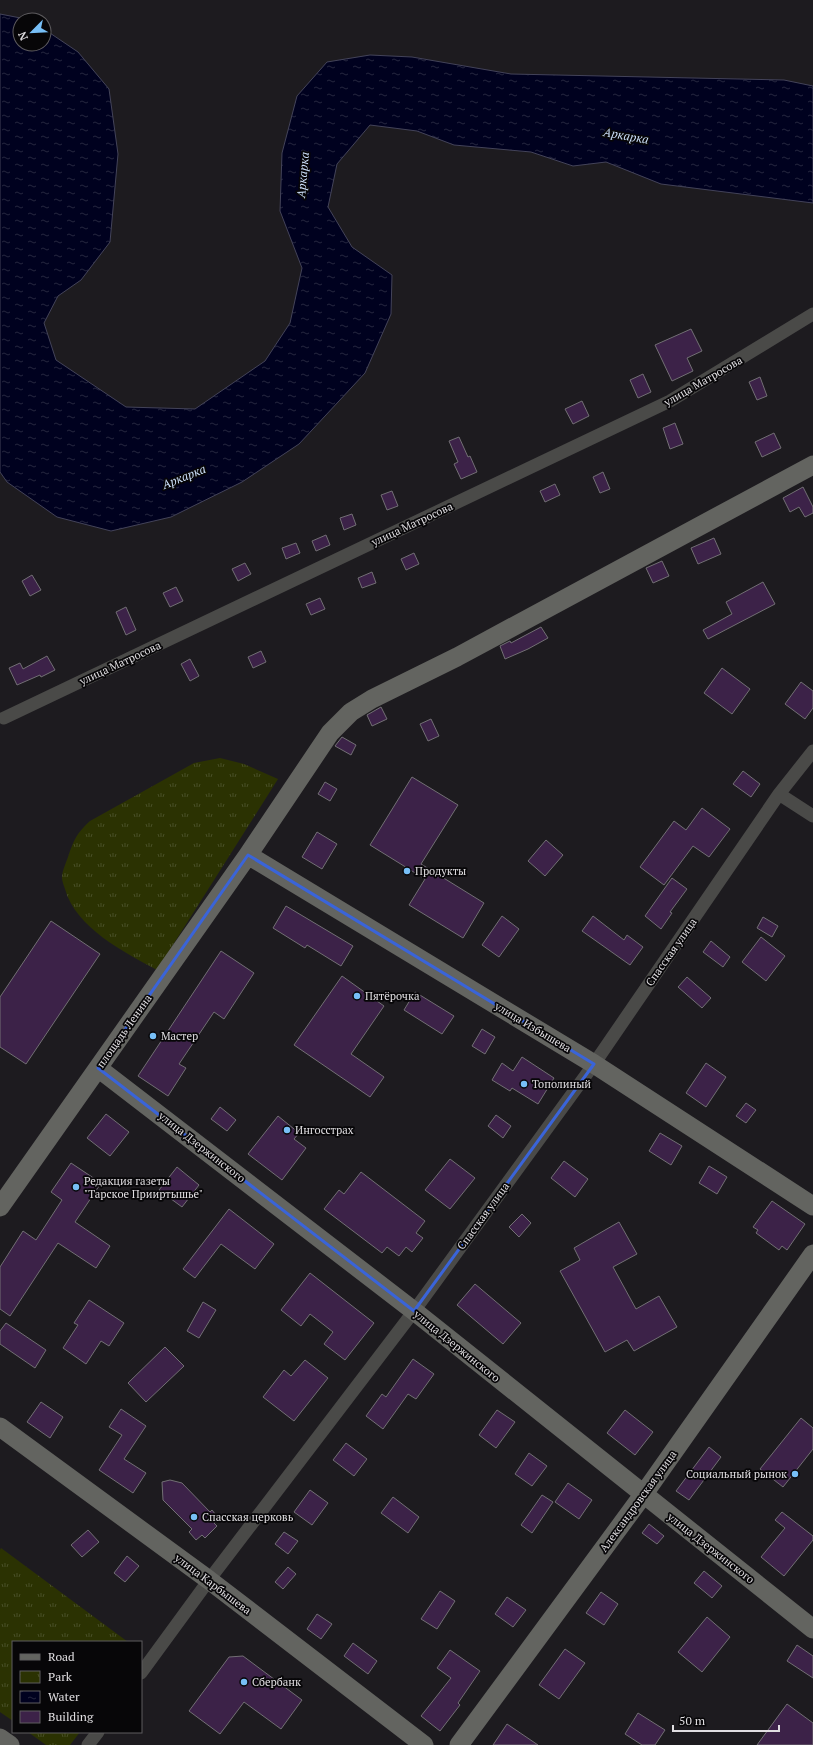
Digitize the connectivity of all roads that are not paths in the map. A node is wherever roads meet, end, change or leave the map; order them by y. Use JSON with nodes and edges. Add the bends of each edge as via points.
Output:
{"nodes":[{"id":1,"x":813,"y":314,"type":"edge"},
{"id":2,"x":813,"y":465,"type":"edge"},
{"id":3,"x":1,"y":716,"type":"edge"},
{"id":4,"x":813,"y":751,"type":"edge"},
{"id":5,"x":780,"y":794,"type":"junction"},
{"id":6,"x":813,"y":816,"type":"edge"},
{"id":7,"x":248,"y":855,"type":"junction"},
{"id":8,"x":594,"y":1064,"type":"junction"},
{"id":9,"x":98,"y":1068,"type":"junction"},
{"id":10,"x":0,"y":1206,"type":"edge"},
{"id":11,"x":813,"y":1206,"type":"edge"},
{"id":12,"x":813,"y":1254,"type":"edge"},
{"id":13,"x":414,"y":1311,"type":"junction"},
{"id":14,"x":0,"y":1427,"type":"edge"},
{"id":15,"x":643,"y":1494,"type":"junction"},
{"id":16,"x":209,"y":1580,"type":"junction"},
{"id":17,"x":813,"y":1629,"type":"edge"},
{"id":18,"x":142,"y":1672,"type":"edge"},
{"id":19,"x":97,"y":1733,"type":"edge"},
{"id":20,"x":0,"y":1738,"type":"edge"},
{"id":21,"x":10,"y":1745,"type":"edge"},
{"id":22,"x":88,"y":1745,"type":"edge"},
{"id":23,"x":424,"y":1745,"type":"edge"},
{"id":24,"x":459,"y":1745,"type":"edge"}],
"edges":[{"from":1,"to":3,"type":"street","name":"улица Матросова","via":[[670,401]]},
{"from":2,"to":7,"type":"street","name":"площадь Ленина","via":[[351,712],[330,733]]},
{"from":4,"to":5,"type":"street","name":"Спасская улица"},
{"from":5,"to":6,"type":"street"},
{"from":5,"to":8,"type":"street","name":"Спасская улица"},
{"from":7,"to":8,"type":"street","name":"улица Избышева"},
{"from":7,"to":9,"type":"street","name":"площадь Ленина"},
{"from":8,"to":11,"type":"street","name":"улица Избышева"},
{"from":8,"to":13,"type":"street","name":"Спасская улица"},
{"from":9,"to":10,"type":"street","name":"площадь Ленина"},
{"from":9,"to":13,"type":"street","name":"улица Дзержинского"},
{"from":12,"to":15,"type":"street","name":"Александровская улица"},
{"from":13,"to":15,"type":"street","name":"улица Дзержинского"},
{"from":13,"to":16,"type":"street","name":"Спасская улица"},
{"from":14,"to":16,"type":"street","name":"улица Карбышева"},
{"from":15,"to":17,"type":"street","name":"улица Дзержинского"},
{"from":15,"to":24,"type":"street","name":"Александровская улица"},
{"from":16,"to":18,"type":"street","name":"Спасская улица"},
{"from":16,"to":23,"type":"street","name":"улица Карбышева"},
{"from":19,"to":22,"type":"street"},
{"from":20,"to":21,"type":"street"}]}
